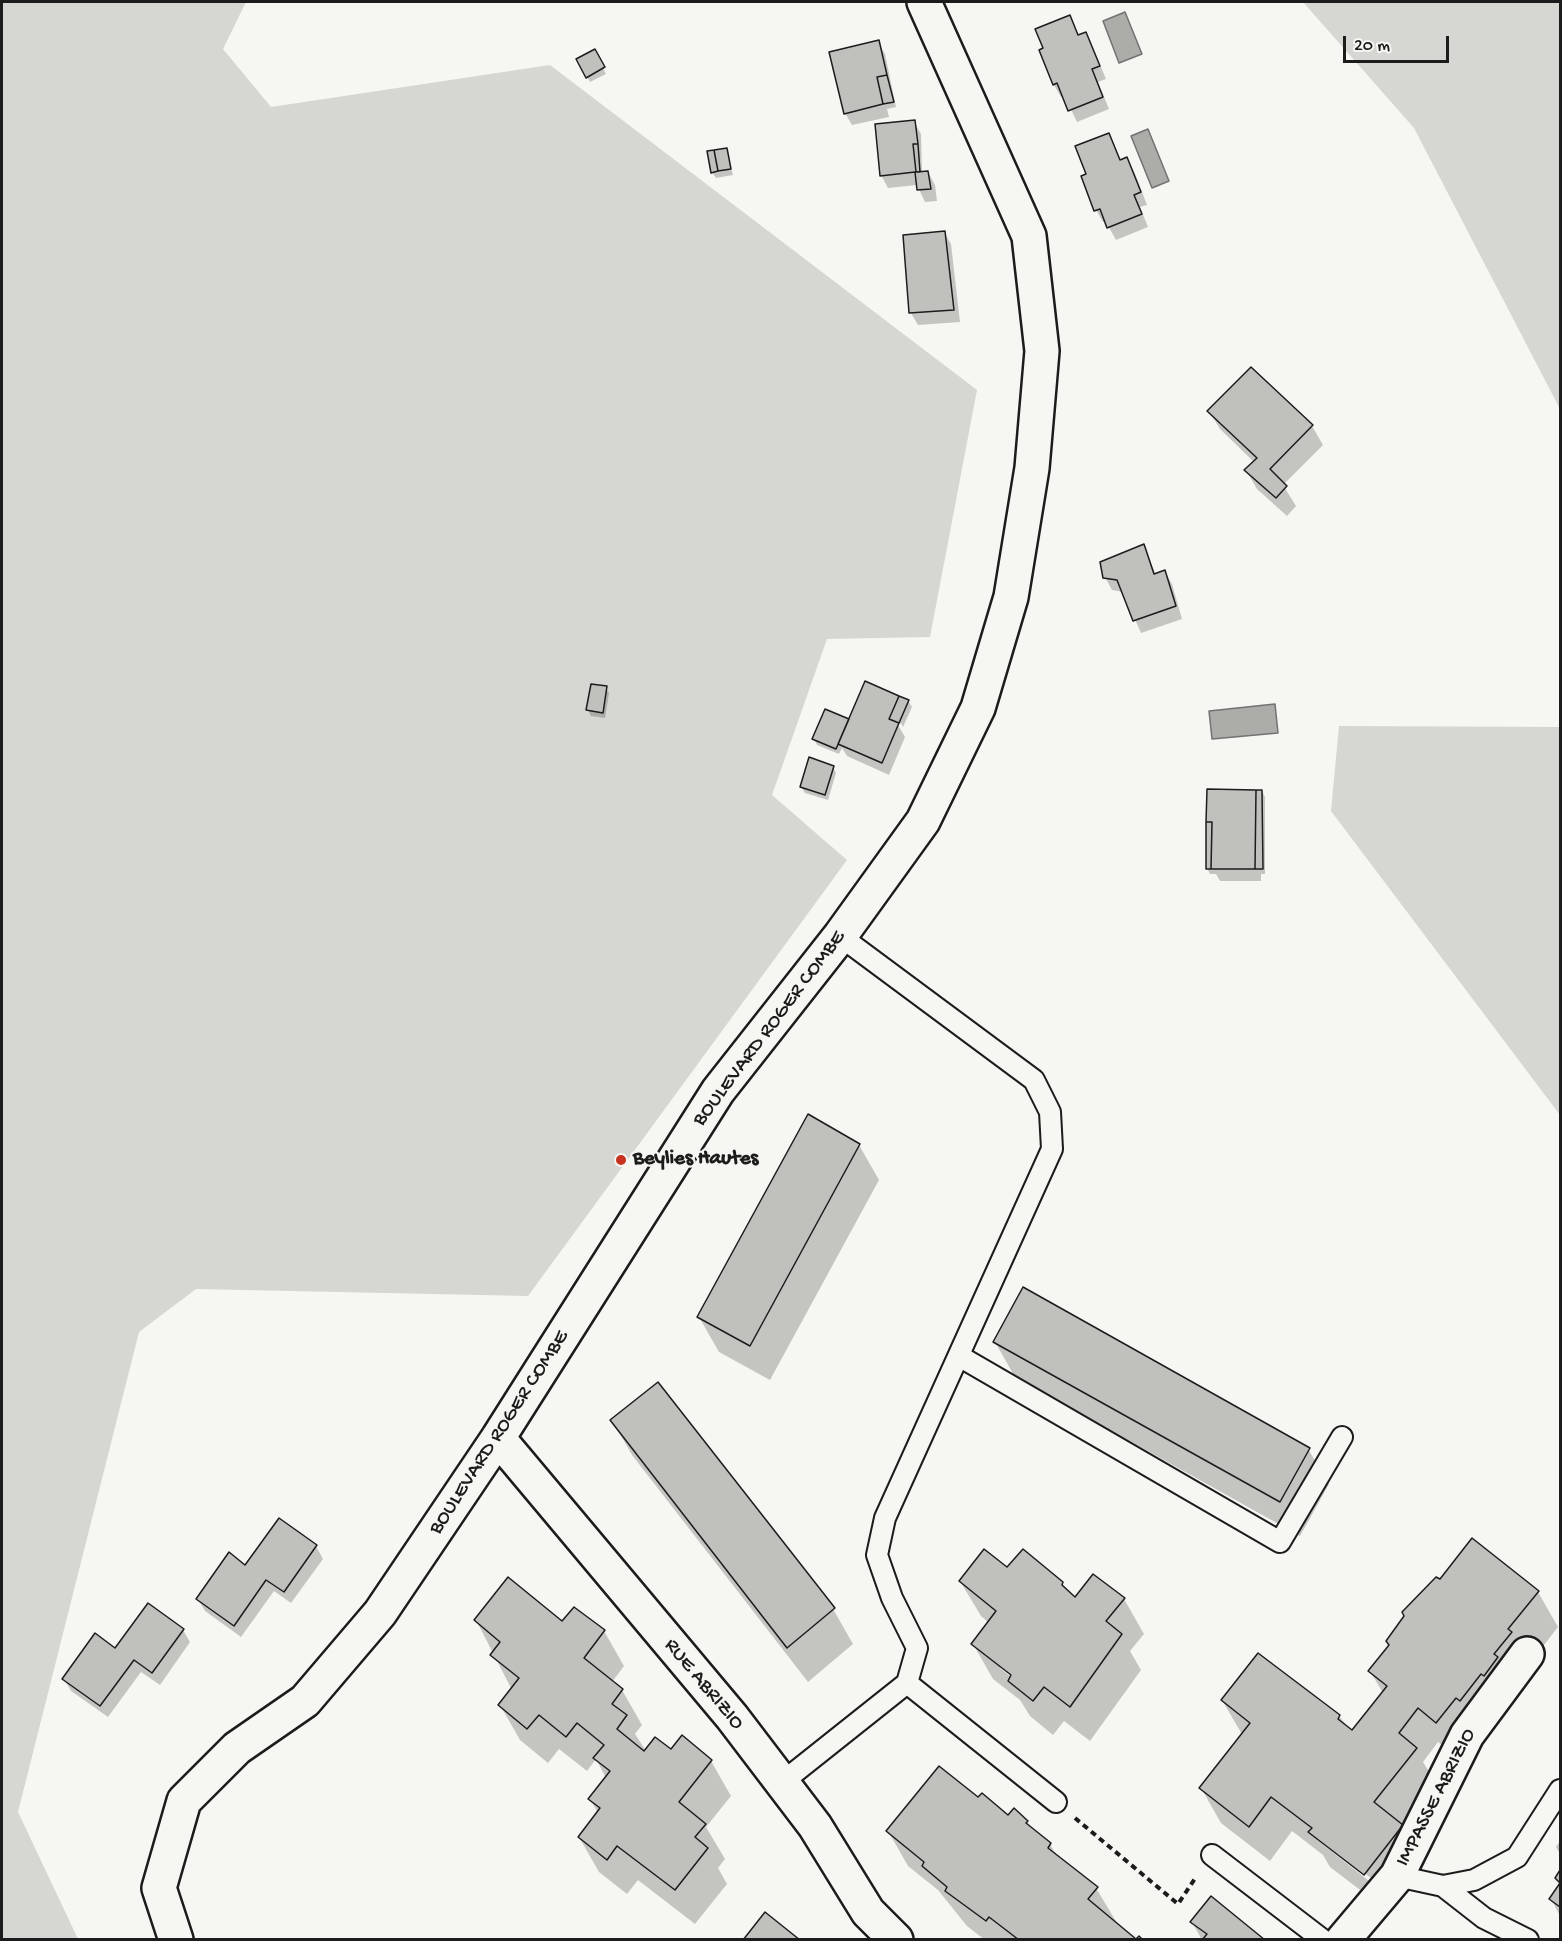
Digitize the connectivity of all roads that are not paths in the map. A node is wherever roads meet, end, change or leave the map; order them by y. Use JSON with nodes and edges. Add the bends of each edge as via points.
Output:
{"nodes":[{"id":1,"x":924,"y":2,"type":"edge"},
{"id":2,"x":840,"y":936,"type":"junction"},
{"id":3,"x":959,"y":1356,"type":"junction"},
{"id":4,"x":1342,"y":1437,"type":"dead end"},
{"id":5,"x":498,"y":1438,"type":"junction"},
{"id":6,"x":1527,"y":1653,"type":"dead end"},
{"id":7,"x":907,"y":1683,"type":"junction"},
{"id":8,"x":780,"y":1784,"type":"junction"},
{"id":9,"x":1560,"y":1790,"type":"edge"},
{"id":10,"x":1056,"y":1802,"type":"road end"},
{"id":11,"x":1212,"y":1855,"type":"road end"},
{"id":12,"x":1397,"y":1876,"type":"junction"},
{"id":13,"x":1443,"y":1886,"type":"junction"},
{"id":14,"x":176,"y":1940,"type":"edge"},
{"id":15,"x":896,"y":1940,"type":"edge"},
{"id":16,"x":1323,"y":1940,"type":"edge"},
{"id":17,"x":1343,"y":1940,"type":"edge"},
{"id":18,"x":1528,"y":1940,"type":"edge"}],
"edges":[{"from":1,"to":2,"type":"street","name":"BOULEVARD ROGER COMBE","via":[[1029,236],[1042,351],[1032,468],[1011,597],[978,708],[923,820]]},
{"from":2,"to":3,"type":"lane","via":[[1034,1080],[1050,1112],[1052,1149]]},
{"from":2,"to":5,"type":"street","name":"BOULEVARD ROGER COMBE","via":[[718,1091]]},
{"from":3,"to":4,"type":"lane","via":[[1280,1542]]},
{"from":3,"to":7,"type":"lane","via":[[885,1518],[877,1555],[891,1598],[917,1648]]},
{"from":5,"to":8,"type":"street","name":"RUE ABRIZIO","via":[[732,1717]]},
{"from":5,"to":14,"type":"street","name":"BOULEVARD ROGER COMBE","via":[[380,1613],[305,1701],[237,1748],[184,1801],[159,1888]]},
{"from":6,"to":12,"type":"street","name":"IMPASSE ABRIZIO","via":[[1467,1735]]},
{"from":7,"to":8,"type":"lane"},
{"from":7,"to":10,"type":"lane"},
{"from":8,"to":15,"type":"street","name":"RUE ABRIZIO","via":[[815,1827],[868,1912]]},
{"from":9,"to":13,"type":"lane","via":[[1517,1857],[1474,1880]]},
{"from":11,"to":16,"type":"lane"},
{"from":12,"to":13,"type":"lane"},
{"from":12,"to":17,"type":"street","name":"IMPASSE ABRIZIO"},
{"from":13,"to":18,"type":"lane","via":[[1484,1918]]}]}
